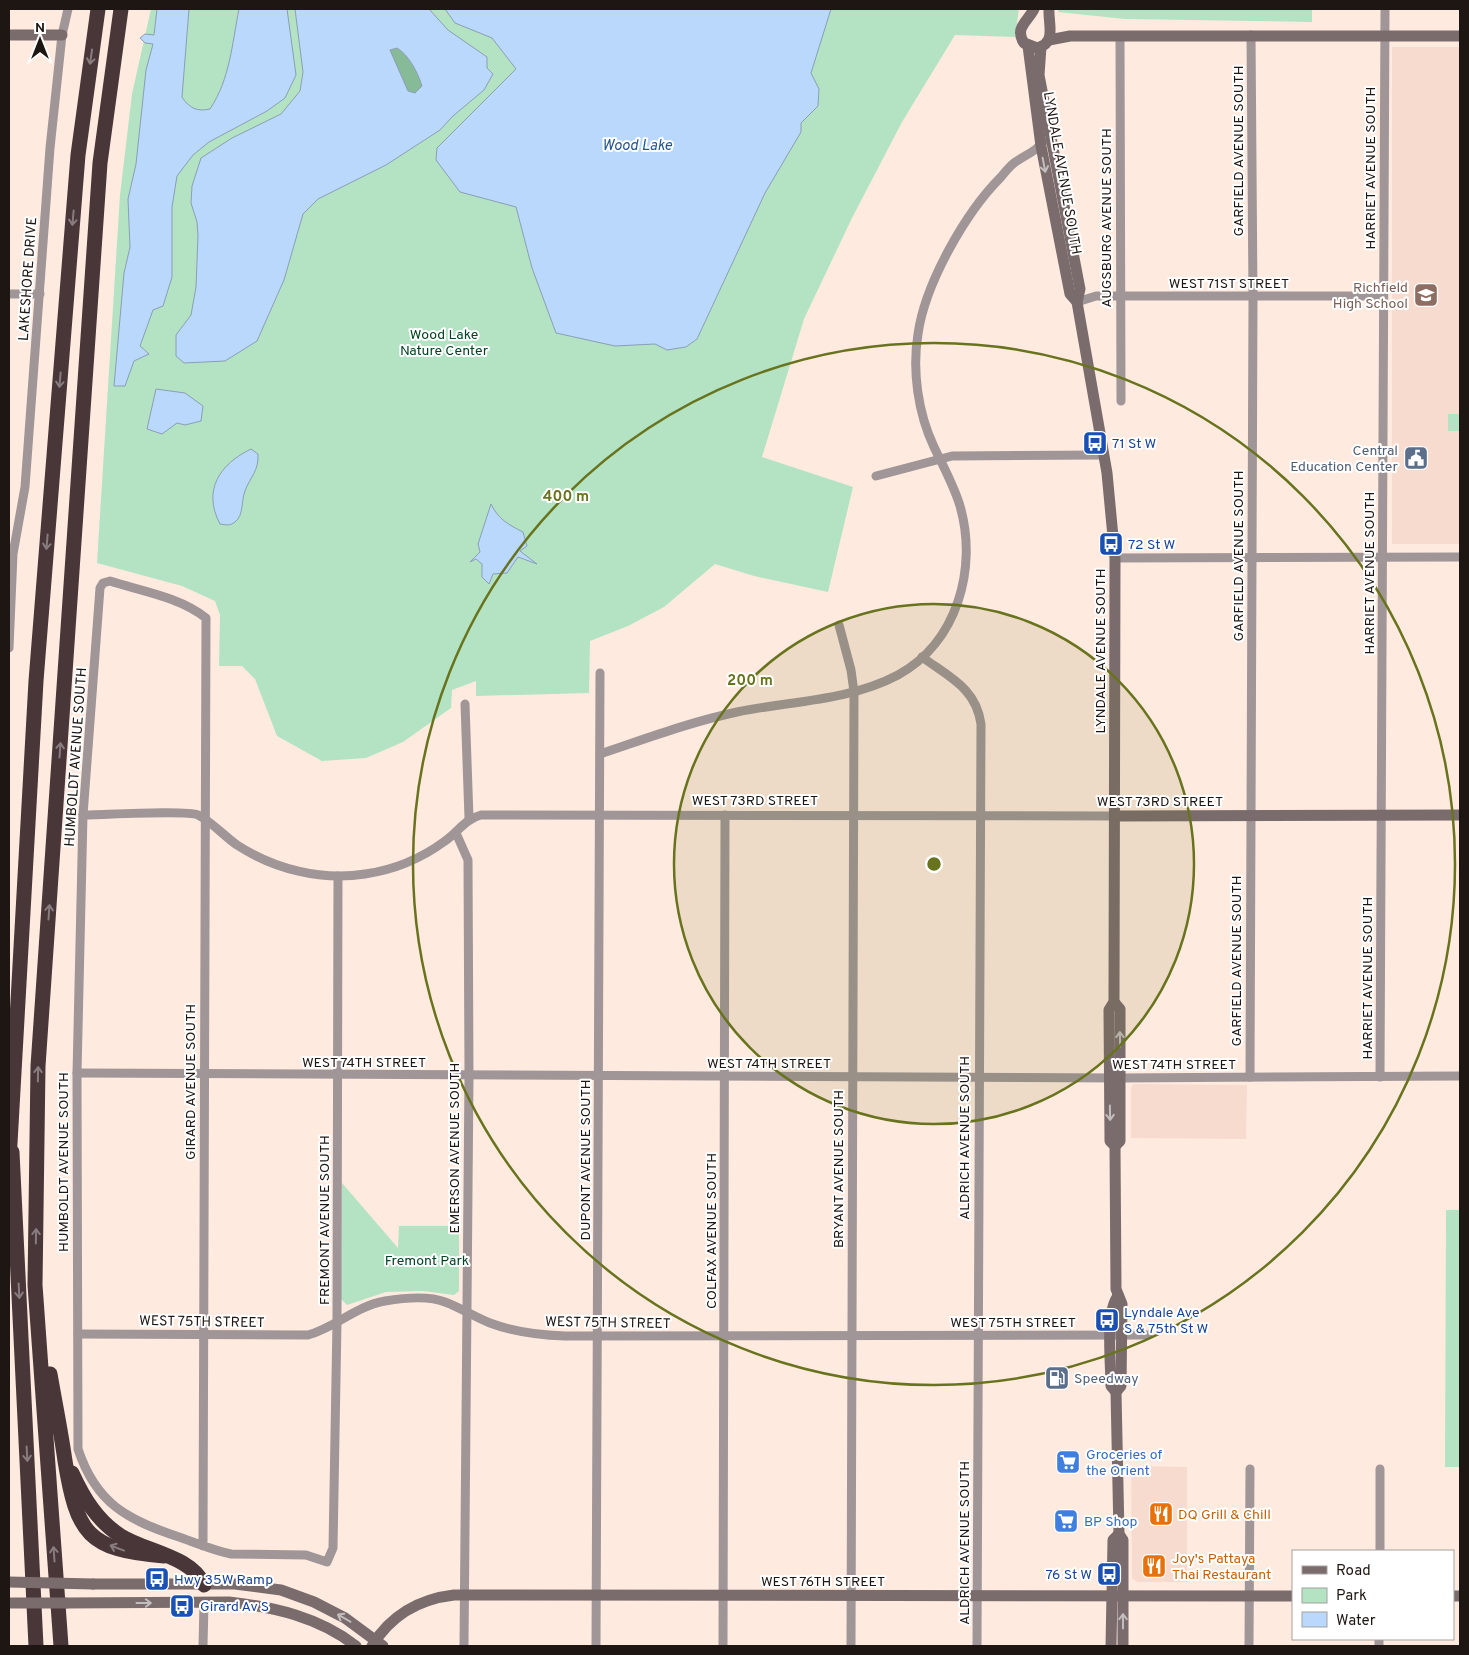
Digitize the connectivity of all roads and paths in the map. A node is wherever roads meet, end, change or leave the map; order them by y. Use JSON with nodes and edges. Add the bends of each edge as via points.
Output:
{"nodes":[{"id":1,"x":68,"y":9,"type":"edge"},
{"id":2,"x":98,"y":9,"type":"edge"},
{"id":3,"x":121,"y":9,"type":"edge"},
{"id":4,"x":1049,"y":9,"type":"edge"},
{"id":5,"x":1385,"y":9,"type":"edge"},
{"id":6,"x":1032,"y":13,"type":"edge"},
{"id":7,"x":1049,"y":25,"type":"junction"},
{"id":8,"x":9,"y":35,"type":"edge"},
{"id":9,"x":62,"y":35,"type":"junction"},
{"id":10,"x":1251,"y":35,"type":"junction"},
{"id":11,"x":1070,"y":36,"type":"junction"},
{"id":12,"x":1120,"y":36,"type":"junction"},
{"id":13,"x":1385,"y":36,"type":"junction"},
{"id":14,"x":1460,"y":36,"type":"edge"},
{"id":15,"x":1045,"y":44,"type":"junction"},
{"id":16,"x":1028,"y":46,"type":"junction"},
{"id":17,"x":1049,"y":133,"type":"junction"},
{"id":18,"x":1040,"y":146,"type":"junction"},
{"id":19,"x":9,"y":294,"type":"edge"},
{"id":20,"x":40,"y":294,"type":"junction"},
{"id":21,"x":1119,"y":296,"type":"junction"},
{"id":22,"x":1383,"y":296,"type":"junction"},
{"id":23,"x":1253,"y":297,"type":"junction"},
{"id":24,"x":1077,"y":302,"type":"junction"},
{"id":25,"x":1121,"y":401,"type":"dead end"},
{"id":26,"x":1104,"y":455,"type":"junction"},
{"id":27,"x":940,"y":460,"type":"junction"},
{"id":28,"x":876,"y":476,"type":"dead end"},
{"id":29,"x":11,"y":554,"type":"edge"},
{"id":30,"x":1252,"y":557,"type":"junction"},
{"id":31,"x":1382,"y":557,"type":"junction"},
{"id":32,"x":1460,"y":557,"type":"edge"},
{"id":33,"x":1115,"y":558,"type":"junction"},
{"id":34,"x":103,"y":583,"type":"joint"},
{"id":35,"x":839,"y":625,"type":"dead end"},
{"id":36,"x":9,"y":648,"type":"edge"},
{"id":37,"x":922,"y":657,"type":"junction"},
{"id":38,"x":600,"y":673,"type":"dead end"},
{"id":39,"x":854,"y":692,"type":"junction"},
{"id":40,"x":465,"y":704,"type":"dead end"},
{"id":41,"x":600,"y":754,"type":"junction"},
{"id":42,"x":84,"y":815,"type":"junction"},
{"id":43,"x":599,"y":815,"type":"junction"},
{"id":44,"x":725,"y":815,"type":"junction"},
{"id":45,"x":1460,"y":815,"type":"edge"},
{"id":46,"x":853,"y":816,"type":"junction"},
{"id":47,"x":980,"y":816,"type":"junction"},
{"id":48,"x":1114,"y":816,"type":"junction"},
{"id":49,"x":1251,"y":816,"type":"junction"},
{"id":50,"x":1381,"y":817,"type":"junction"},
{"id":51,"x":469,"y":818,"type":"junction"},
{"id":52,"x":206,"y":821,"type":"junction"},
{"id":53,"x":456,"y":833,"type":"junction"},
{"id":54,"x":338,"y":876,"type":"junction"},
{"id":55,"x":77,"y":1073,"type":"junction"},
{"id":56,"x":204,"y":1074,"type":"junction"},
{"id":57,"x":338,"y":1075,"type":"junction"},
{"id":58,"x":468,"y":1076,"type":"junction"},
{"id":59,"x":599,"y":1076,"type":"junction"},
{"id":60,"x":725,"y":1076,"type":"junction"},
{"id":61,"x":852,"y":1076,"type":"junction"},
{"id":62,"x":1460,"y":1076,"type":"edge"},
{"id":63,"x":978,"y":1077,"type":"junction"},
{"id":64,"x":1250,"y":1077,"type":"junction"},
{"id":65,"x":1380,"y":1077,"type":"junction"},
{"id":66,"x":1115,"y":1078,"type":"junction"},
{"id":67,"x":11,"y":1138,"type":"junction"},
{"id":68,"x":9,"y":1161,"type":"edge"},
{"id":69,"x":35,"y":1285,"type":"junction"},
{"id":70,"x":467,"y":1312,"type":"junction"},
{"id":71,"x":337,"y":1322,"type":"junction"},
{"id":72,"x":78,"y":1334,"type":"junction"},
{"id":73,"x":204,"y":1334,"type":"junction"},
{"id":74,"x":1117,"y":1335,"type":"junction"},
{"id":75,"x":1148,"y":1335,"type":"dead end"},
{"id":76,"x":598,"y":1336,"type":"junction"},
{"id":77,"x":724,"y":1336,"type":"junction"},
{"id":78,"x":851,"y":1336,"type":"junction"},
{"id":79,"x":978,"y":1336,"type":"junction"},
{"id":80,"x":1250,"y":1470,"type":"dead end"},
{"id":81,"x":1380,"y":1470,"type":"dead end"},
{"id":82,"x":203,"y":1546,"type":"junction"},
{"id":83,"x":1380,"y":1550,"type":"edge"},
{"id":84,"x":326,"y":1562,"type":"joint"},
{"id":85,"x":9,"y":1582,"type":"edge"},
{"id":86,"x":204,"y":1585,"type":"junction"},
{"id":87,"x":464,"y":1595,"type":"junction"},
{"id":88,"x":1118,"y":1595,"type":"junction"},
{"id":89,"x":597,"y":1596,"type":"junction"},
{"id":90,"x":724,"y":1596,"type":"junction"},
{"id":91,"x":851,"y":1596,"type":"junction"},
{"id":92,"x":978,"y":1596,"type":"junction"},
{"id":93,"x":1250,"y":1596,"type":"junction"},
{"id":94,"x":1292,"y":1596,"type":"edge"},
{"id":95,"x":58,"y":1602,"type":"junction"},
{"id":96,"x":9,"y":1603,"type":"edge"},
{"id":97,"x":204,"y":1603,"type":"junction"},
{"id":98,"x":377,"y":1644,"type":"edge"},
{"id":99,"x":36,"y":1646,"type":"edge"},
{"id":100,"x":61,"y":1646,"type":"edge"},
{"id":101,"x":66,"y":1646,"type":"edge"},
{"id":102,"x":203,"y":1646,"type":"edge"},
{"id":103,"x":356,"y":1646,"type":"edge"},
{"id":104,"x":464,"y":1646,"type":"edge"},
{"id":105,"x":596,"y":1646,"type":"edge"},
{"id":106,"x":723,"y":1646,"type":"edge"},
{"id":107,"x":851,"y":1646,"type":"edge"},
{"id":108,"x":978,"y":1646,"type":"edge"},
{"id":109,"x":1111,"y":1646,"type":"edge"},
{"id":110,"x":1123,"y":1646,"type":"edge"},
{"id":111,"x":1249,"y":1646,"type":"edge"}],
"edges":[{"from":1,"to":9,"type":"street"},
{"from":2,"to":67,"type":"highway","one_way":true,"via":[[78,155],[37,671]]},
{"from":69,"to":3,"type":"highway","one_way":true,"via":[[38,1066],[100,164]]},
{"from":4,"to":7,"type":"street","name":"LYNDALE AVENUE SOUTH"},
{"from":5,"to":13,"type":"street","name":"HARRIET AVENUE SOUTH"},
{"from":6,"to":7,"type":"street","name":"LYNDALE AVENUE SOUTH"},
{"from":6,"to":16,"type":"street","name":"LYNDALE AVENUE SOUTH","via":[[1022,24],[1020,34]]},
{"from":7,"to":11,"type":"street"},
{"from":7,"to":15,"type":"street","name":"LYNDALE AVENUE SOUTH"},
{"from":8,"to":9,"type":"street"},
{"from":9,"to":20,"type":"street","name":"LAKESHORE DRIVE"},
{"from":10,"to":12,"type":"street"},
{"from":10,"to":13,"type":"street"},
{"from":10,"to":23,"type":"street","name":"GARFIELD AVENUE SOUTH"},
{"from":11,"to":12,"type":"street"},
{"from":11,"to":15,"type":"street"},
{"from":12,"to":21,"type":"street","name":"AUGSBURG AVENUE SOUTH"},
{"from":13,"to":14,"type":"street"},
{"from":13,"to":22,"type":"street","name":"HARRIET AVENUE SOUTH"},
{"from":15,"to":16,"type":"street"},
{"from":15,"to":17,"type":"street","name":"LYNDALE AVENUE SOUTH","via":[[1039,75]]},
{"from":16,"to":18,"type":"street","name":"LYNDALE AVENUE SOUTH"},
{"from":17,"to":18,"type":"street"},
{"from":17,"to":24,"type":"street","name":"LYNDALE AVENUE SOUTH","via":[[1080,289]]},
{"from":18,"to":24,"type":"street","name":"LYNDALE AVENUE SOUTH","one_way":true,"via":[[1070,294]]},
{"from":18,"to":27,"type":"street","via":[[1014,163],[981,200],[933,280],[924,306],[918,334],[918,390],[923,418]]},
{"from":19,"to":20,"type":"street"},
{"from":20,"to":29,"type":"street","name":"LAKESHORE DRIVE","via":[[25,487]]},
{"from":21,"to":23,"type":"street","name":"WEST 71ST STREET"},
{"from":21,"to":24,"type":"street","name":"WEST 71ST STREET","via":[[1096,296]]},
{"from":21,"to":25,"type":"street","name":"AUGSBURG AVENUE SOUTH"},
{"from":22,"to":23,"type":"street","name":"WEST 71ST STREET"},
{"from":22,"to":31,"type":"street","name":"HARRIET AVENUE SOUTH"},
{"from":23,"to":30,"type":"street","name":"GARFIELD AVENUE SOUTH"},
{"from":24,"to":26,"type":"street","name":"LYNDALE AVENUE SOUTH"},
{"from":26,"to":27,"type":"street","via":[[952,456]]},
{"from":26,"to":33,"type":"street","name":"LYNDALE AVENUE SOUTH"},
{"from":27,"to":28,"type":"street"},
{"from":27,"to":37,"type":"street","via":[[960,506],[965,529],[965,575],[951,620]]},
{"from":29,"to":36,"type":"street"},
{"from":30,"to":31,"type":"street"},
{"from":30,"to":33,"type":"street"},
{"from":30,"to":49,"type":"street","name":"GARFIELD AVENUE SOUTH"},
{"from":31,"to":32,"type":"street"},
{"from":31,"to":50,"type":"street","name":"HARRIET AVENUE SOUTH"},
{"from":33,"to":48,"type":"street","name":"LYNDALE AVENUE SOUTH"},
{"from":34,"to":42,"type":"street","name":"HUMBOLDT AVENUE SOUTH","via":[[100,588]]},
{"from":34,"to":52,"type":"street","name":"GIRARD AVENUE SOUTH","via":[[110,581],[180,603],[206,618]]},
{"from":35,"to":39,"type":"street","name":"BRYANT AVENUE SOUTH"},
{"from":37,"to":39,"type":"street","via":[[887,680]]},
{"from":37,"to":47,"type":"street","name":"ALDRICH AVENUE SOUTH","via":[[970,692],[976,702],[981,724]]},
{"from":38,"to":41,"type":"street","name":"DUPONT AVENUE SOUTH"},
{"from":39,"to":41,"type":"street","via":[[738,712]]},
{"from":39,"to":46,"type":"street","name":"BRYANT AVENUE SOUTH"},
{"from":40,"to":51,"type":"street"},
{"from":41,"to":43,"type":"street","name":"DUPONT AVENUE SOUTH"},
{"from":42,"to":52,"type":"street","via":[[196,814]]},
{"from":42,"to":55,"type":"street","name":"HUMBOLDT AVENUE SOUTH"},
{"from":43,"to":44,"type":"street","name":"WEST 73RD STREET"},
{"from":43,"to":51,"type":"street","name":"WEST 73RD STREET","via":[[481,815]]},
{"from":43,"to":59,"type":"street","name":"DUPONT AVENUE SOUTH"},
{"from":44,"to":46,"type":"street","name":"WEST 73RD STREET"},
{"from":44,"to":60,"type":"street","name":"COLFAX AVENUE SOUTH"},
{"from":45,"to":50,"type":"street","name":"WEST 73RD STREET"},
{"from":46,"to":47,"type":"street","name":"WEST 73RD STREET"},
{"from":46,"to":61,"type":"street","name":"BRYANT AVENUE SOUTH"},
{"from":47,"to":48,"type":"street","name":"WEST 73RD STREET"},
{"from":47,"to":63,"type":"street","name":"ALDRICH AVENUE SOUTH"},
{"from":48,"to":49,"type":"street","name":"WEST 73RD STREET"},
{"from":48,"to":66,"type":"street","name":"LYNDALE AVENUE SOUTH","via":[[1114,1002],[1120,1009]]},
{"from":49,"to":50,"type":"street","name":"WEST 73RD STREET"},
{"from":49,"to":64,"type":"street","name":"GARFIELD AVENUE SOUTH"},
{"from":50,"to":65,"type":"street","name":"HARRIET AVENUE SOUTH"},
{"from":51,"to":53,"type":"street"},
{"from":52,"to":54,"type":"street","via":[[260,858],[303,872]]},
{"from":52,"to":56,"type":"street","name":"GIRARD AVENUE SOUTH"},
{"from":53,"to":54,"type":"street","via":[[416,858],[391,868]]},
{"from":53,"to":58,"type":"street","name":"EMERSON AVENUE SOUTH","via":[[468,860]]},
{"from":54,"to":57,"type":"street","name":"FREMONT AVENUE SOUTH"},
{"from":55,"to":56,"type":"street","name":"WEST 74TH STREET"},
{"from":55,"to":72,"type":"street","name":"HUMBOLDT AVENUE SOUTH"},
{"from":56,"to":57,"type":"street","name":"WEST 74TH STREET"},
{"from":56,"to":73,"type":"street","name":"GIRARD AVENUE SOUTH"},
{"from":57,"to":58,"type":"street","name":"WEST 74TH STREET"},
{"from":57,"to":71,"type":"street","name":"FREMONT AVENUE SOUTH"},
{"from":58,"to":59,"type":"street","name":"WEST 74TH STREET"},
{"from":58,"to":70,"type":"street","name":"EMERSON AVENUE SOUTH"},
{"from":59,"to":60,"type":"street","name":"WEST 74TH STREET"},
{"from":59,"to":76,"type":"street","name":"DUPONT AVENUE SOUTH"},
{"from":60,"to":61,"type":"street","name":"WEST 74TH STREET"},
{"from":60,"to":77,"type":"street","name":"COLFAX AVENUE SOUTH"},
{"from":61,"to":63,"type":"street","name":"WEST 74TH STREET"},
{"from":61,"to":78,"type":"street","name":"BRYANT AVENUE SOUTH"},
{"from":62,"to":65,"type":"street","name":"WEST 74TH STREET"},
{"from":63,"to":66,"type":"street","name":"WEST 74TH STREET"},
{"from":63,"to":79,"type":"street","name":"ALDRICH AVENUE SOUTH"},
{"from":64,"to":65,"type":"street","name":"WEST 74TH STREET"},
{"from":64,"to":66,"type":"street","name":"WEST 74TH STREET"},
{"from":66,"to":74,"type":"street","name":"LYNDALE AVENUE SOUTH","via":[[1110,1141],[1115,1146],[1118,1296],[1112,1303]]},
{"from":67,"to":68,"type":"highway"},
{"from":67,"to":99,"type":"highway","one_way":true},
{"from":86,"to":69,"type":"highway","one_way":true,"via":[[199,1573],[164,1556],[119,1550],[93,1535],[82,1523],[75,1510]]},
{"from":95,"to":69,"type":"highway","one_way":true},
{"from":70,"to":71,"type":"street","name":"WEST 75TH STREET","via":[[443,1301],[402,1299],[362,1308]]},
{"from":70,"to":76,"type":"street","name":"WEST 75TH STREET","via":[[514,1330],[548,1335]]},
{"from":70,"to":87,"type":"street","name":"EMERSON AVENUE SOUTH"},
{"from":71,"to":73,"type":"street","name":"WEST 75TH STREET","via":[[321,1331],[302,1335]]},
{"from":71,"to":84,"type":"street","name":"FREMONT AVENUE SOUTH","via":[[333,1548]]},
{"from":72,"to":73,"type":"street","name":"WEST 75TH STREET"},
{"from":72,"to":82,"type":"street","name":"HUMBOLDT AVENUE SOUTH","via":[[76,1439],[94,1486],[105,1500],[140,1523]]},
{"from":73,"to":82,"type":"street","name":"GIRARD AVENUE SOUTH"},
{"from":74,"to":75,"type":"street","name":"WEST 75TH STREET"},
{"from":74,"to":79,"type":"street","name":"WEST 75TH STREET"},
{"from":74,"to":88,"type":"street","name":"LYNDALE AVENUE SOUTH","via":[[1120,1386],[1116,1392],[1118,1534],[1123,1540]]},
{"from":76,"to":77,"type":"street","name":"WEST 75TH STREET"},
{"from":76,"to":89,"type":"street","name":"DUPONT AVENUE SOUTH"},
{"from":77,"to":78,"type":"street","name":"WEST 75TH STREET"},
{"from":77,"to":90,"type":"street","name":"COLFAX AVENUE SOUTH"},
{"from":78,"to":79,"type":"street","name":"WEST 75TH STREET"},
{"from":78,"to":91,"type":"street","name":"BRYANT AVENUE SOUTH"},
{"from":79,"to":92,"type":"street","name":"ALDRICH AVENUE SOUTH"},
{"from":80,"to":93,"type":"street"},
{"from":81,"to":83,"type":"street"},
{"from":82,"to":84,"type":"street","name":"HUMBOLDT AVENUE SOUTH","via":[[231,1554],[306,1555]]},
{"from":85,"to":86,"type":"street","bridge":true},
{"from":86,"to":97,"type":"street"},
{"from":98,"to":86,"type":"street","one_way":true,"via":[[346,1618],[280,1590],[236,1584]]},
{"from":87,"to":89,"type":"street","name":"WEST 76TH STREET"},
{"from":87,"to":98,"type":"street","name":"WEST 76TH STREET","via":[[433,1598],[415,1606],[392,1622]]},
{"from":87,"to":104,"type":"street","name":"EMERSON AVENUE SOUTH"},
{"from":88,"to":92,"type":"street","name":"WEST 76TH STREET"},
{"from":88,"to":93,"type":"street","name":"WEST 76TH STREET"},
{"from":88,"to":109,"type":"street","name":"LYNDALE AVENUE SOUTH"},
{"from":110,"to":88,"type":"street","name":"LYNDALE AVENUE SOUTH","one_way":true},
{"from":89,"to":90,"type":"street","name":"WEST 76TH STREET"},
{"from":89,"to":105,"type":"street","name":"DUPONT AVENUE SOUTH"},
{"from":90,"to":91,"type":"street","name":"WEST 76TH STREET"},
{"from":90,"to":106,"type":"street","name":"COLFAX AVENUE SOUTH"},
{"from":91,"to":92,"type":"street","name":"WEST 76TH STREET"},
{"from":91,"to":107,"type":"street","name":"BRYANT AVENUE SOUTH"},
{"from":92,"to":108,"type":"street","name":"ALDRICH AVENUE SOUTH"},
{"from":93,"to":94,"type":"street","name":"WEST 76TH STREET"},
{"from":93,"to":111,"type":"street"},
{"from":95,"to":100,"type":"highway"},
{"from":95,"to":101,"type":"highway"},
{"from":96,"to":97,"type":"street","one_way":true,"bridge":true},
{"from":97,"to":102,"type":"street"},
{"from":97,"to":103,"type":"street","via":[[229,1602],[283,1610],[334,1632]]}]}
